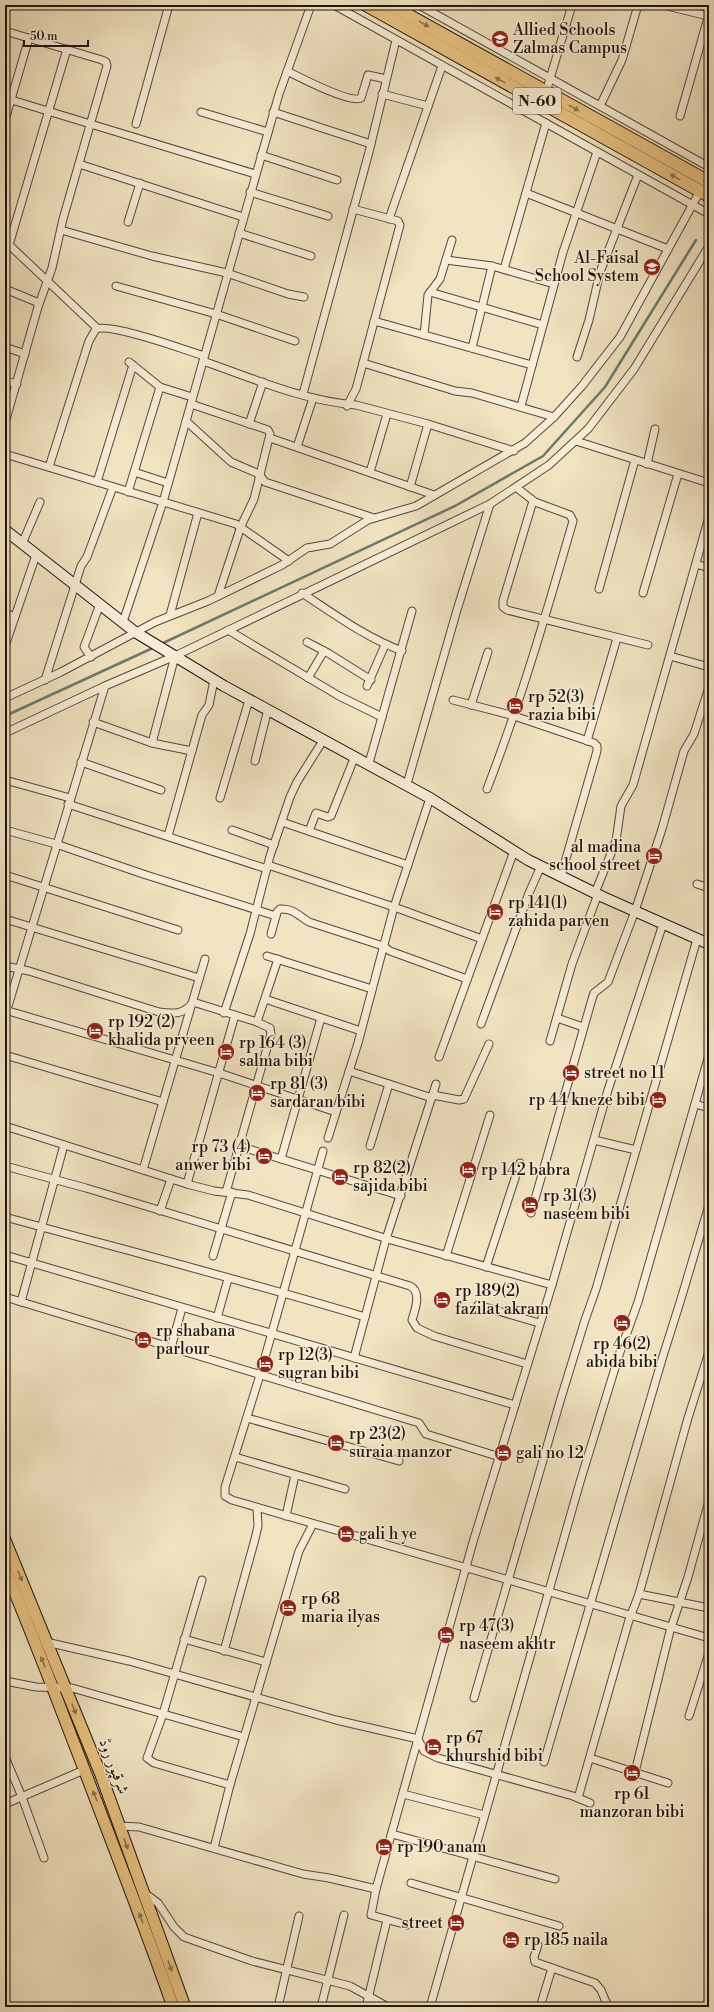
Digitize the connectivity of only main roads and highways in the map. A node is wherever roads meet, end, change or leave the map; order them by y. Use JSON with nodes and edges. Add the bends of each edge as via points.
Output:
{"nodes":[{"id":1,"x":366,"y":5,"type":"edge"},
{"id":2,"x":390,"y":5,"type":"edge"},
{"id":3,"x":706,"y":185,"type":"edge"},
{"id":4,"x":5,"y":1540,"type":"edge"},
{"id":5,"x":5,"y":1569,"type":"edge"},
{"id":6,"x":60,"y":1688,"type":"junction"},
{"id":7,"x":173,"y":2007,"type":"edge"},
{"id":8,"x":185,"y":2007,"type":"edge"}],
"edges":[{"from":3,"to":1,"type":"highway","number":"N-60","one_way":true},
{"from":2,"to":3,"type":"highway","number":"N-60","one_way":true},
{"from":4,"to":6,"type":"main road","name":"شرقپور روڈ","one_way":true,"via":[[46,1642]]},
{"from":6,"to":5,"type":"main road","name":"شرقپور روڈ","one_way":true},
{"from":7,"to":6,"type":"main road","name":"شرقپور روڈ","one_way":true,"via":[[114,1844],[84,1770]]},
{"from":6,"to":8,"type":"main road","name":"شرقپور روڈ","one_way":true,"via":[[119,1826]]}]}
